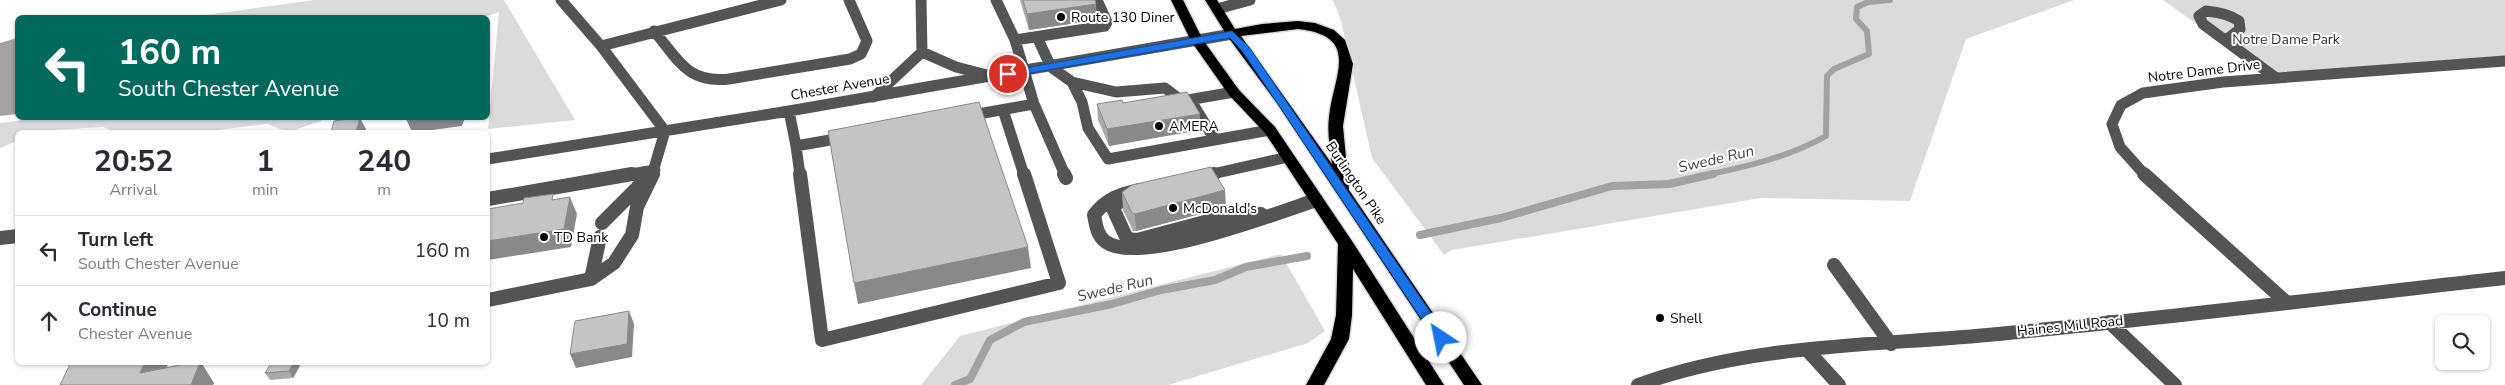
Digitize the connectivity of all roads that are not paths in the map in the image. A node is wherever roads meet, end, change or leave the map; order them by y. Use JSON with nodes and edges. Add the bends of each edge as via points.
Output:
{"nodes":[{"id":1,"x":561,"y":0,"type":"edge"},
{"id":2,"x":781,"y":0,"type":"edge"},
{"id":3,"x":849,"y":0,"type":"edge"},
{"id":4,"x":921,"y":0,"type":"edge"},
{"id":5,"x":996,"y":0,"type":"edge"},
{"id":6,"x":1097,"y":0,"type":"edge"},
{"id":7,"x":1177,"y":0,"type":"edge"},
{"id":8,"x":1250,"y":0,"type":"edge"},
{"id":9,"x":1214,"y":5,"type":"edge"},
{"id":10,"x":654,"y":30,"type":"junction"},
{"id":11,"x":1232,"y":34,"type":"junction"},
{"id":12,"x":1037,"y":37,"type":"junction"},
{"id":13,"x":1015,"y":40,"type":"junction"},
{"id":14,"x":2226,"y":40,"type":"dead end"},
{"id":15,"x":1197,"y":41,"type":"junction"},
{"id":16,"x":601,"y":46,"type":"junction"},
{"id":17,"x":922,"y":52,"type":"junction"},
{"id":18,"x":2505,"y":61,"type":"edge"},
{"id":19,"x":1051,"y":67,"type":"junction"},
{"id":20,"x":1023,"y":71,"type":"junction"},
{"id":21,"x":992,"y":77,"type":"junction"},
{"id":22,"x":2276,"y":78,"type":"junction"},
{"id":23,"x":1072,"y":82,"type":"junction"},
{"id":24,"x":1234,"y":92,"type":"junction"},
{"id":25,"x":874,"y":97,"type":"junction"},
{"id":26,"x":1190,"y":99,"type":"junction"},
{"id":27,"x":1034,"y":104,"type":"junction"},
{"id":28,"x":1002,"y":110,"type":"junction"},
{"id":29,"x":789,"y":111,"type":"junction"},
{"id":30,"x":953,"y":118,"type":"edge"},
{"id":31,"x":1270,"y":130,"type":"junction"},
{"id":32,"x":665,"y":131,"type":"junction"},
{"id":33,"x":865,"y":134,"type":"edge"},
{"id":34,"x":1215,"y":140,"type":"junction"},
{"id":35,"x":796,"y":146,"type":"junction"},
{"id":36,"x":1288,"y":157,"type":"junction"},
{"id":37,"x":490,"y":159,"type":"edge"},
{"id":38,"x":655,"y":170,"type":"junction"},
{"id":39,"x":1066,"y":178,"type":"dead end"},
{"id":40,"x":1186,"y":182,"type":"edge"},
{"id":41,"x":1342,"y":191,"type":"junction"},
{"id":42,"x":490,"y":199,"type":"edge"},
{"id":43,"x":1316,"y":200,"type":"junction"},
{"id":44,"x":1278,"y":213,"type":"junction"},
{"id":45,"x":602,"y":223,"type":"dead end"},
{"id":46,"x":15,"y":236,"type":"edge"},
{"id":47,"x":600,"y":237,"type":"dead end"},
{"id":48,"x":0,"y":238,"type":"edge"},
{"id":49,"x":1346,"y":244,"type":"junction"},
{"id":50,"x":1834,"y":265,"type":"dead end"},
{"id":51,"x":591,"y":279,"type":"junction"},
{"id":52,"x":2501,"y":282,"type":"edge"},
{"id":53,"x":490,"y":300,"type":"edge"},
{"id":54,"x":2286,"y":302,"type":"junction"},
{"id":55,"x":2109,"y":322,"type":"junction"},
{"id":56,"x":1891,"y":344,"type":"junction"},
{"id":57,"x":1808,"y":350,"type":"junction"},
{"id":58,"x":2169,"y":384,"type":"edge"},
{"id":59,"x":1315,"y":385,"type":"edge"},
{"id":60,"x":1435,"y":385,"type":"edge"},
{"id":61,"x":1473,"y":385,"type":"edge"},
{"id":62,"x":1638,"y":385,"type":"edge"},
{"id":63,"x":1839,"y":385,"type":"edge"}],
"edges":[{"from":1,"to":16,"type":"street"},
{"from":2,"to":10,"type":"street"},
{"from":3,"to":10,"type":"street","via":[[867,41],[861,54],[850,59],[729,79],[699,78]]},
{"from":4,"to":17,"type":"street"},
{"from":5,"to":13,"type":"street"},
{"from":6,"to":12,"type":"street","via":[[1107,22],[1105,26]]},
{"from":7,"to":15,"type":"highway"},
{"from":8,"to":9,"type":"street"},
{"from":9,"to":11,"type":"highway","name":"Burlington Pike"},
{"from":10,"to":16,"type":"street"},
{"from":11,"to":15,"type":"street","name":"Chester Avenue"},
{"from":11,"to":41,"type":"highway","name":"Burlington Pike"},
{"from":11,"to":41,"type":"highway","via":[[1272,26],[1299,25],[1337,36],[1346,56],[1336,117]]},
{"from":12,"to":13,"type":"street"},
{"from":12,"to":19,"type":"street"},
{"from":13,"to":20,"type":"street"},
{"from":14,"to":22,"type":"street"},
{"from":15,"to":19,"type":"street","name":"Chester Avenue"},
{"from":15,"to":24,"type":"highway"},
{"from":16,"to":32,"type":"street"},
{"from":17,"to":21,"type":"street","via":[[956,67]]},
{"from":17,"to":25,"type":"street"},
{"from":18,"to":22,"type":"street","name":"Notre Dame Drive"},
{"from":19,"to":20,"type":"street","name":"Chester Avenue"},
{"from":19,"to":23,"type":"street"},
{"from":20,"to":21,"type":"street","name":"Chester Avenue"},
{"from":20,"to":27,"type":"street"},
{"from":21,"to":25,"type":"street","name":"Chester Avenue"},
{"from":22,"to":54,"type":"street","name":"Notre Dame Drive","via":[[2143,93],[2121,105],[2112,124],[2120,147],[2152,182]]},
{"from":23,"to":26,"type":"street","via":[[1116,92],[1165,88],[1182,101]]},
{"from":23,"to":34,"type":"street","via":[[1082,102],[1088,128],[1108,159]]},
{"from":24,"to":26,"type":"street"},
{"from":24,"to":31,"type":"highway"},
{"from":25,"to":29,"type":"street","name":"Chester Avenue"},
{"from":26,"to":34,"type":"street"},
{"from":27,"to":28,"type":"street"},
{"from":27,"to":39,"type":"street"},
{"from":28,"to":30,"type":"street"},
{"from":28,"to":35,"type":"street","via":[[1059,283],[822,340]]},
{"from":29,"to":32,"type":"street","name":"Chester Avenue"},
{"from":29,"to":35,"type":"street"},
{"from":31,"to":34,"type":"street"},
{"from":31,"to":36,"type":"highway"},
{"from":32,"to":37,"type":"street","name":"Chester Avenue"},
{"from":32,"to":38,"type":"street"},
{"from":33,"to":35,"type":"street"},
{"from":36,"to":40,"type":"street","via":[[1216,174],[1202,181]]},
{"from":36,"to":43,"type":"highway"},
{"from":38,"to":42,"type":"street"},
{"from":38,"to":45,"type":"street"},
{"from":38,"to":51,"type":"street","via":[[637,207],[632,235],[614,262]]},
{"from":41,"to":61,"type":"highway","name":"Burlington Pike"},
{"from":43,"to":44,"type":"street"},
{"from":43,"to":49,"type":"highway"},
{"from":44,"to":44,"type":"street","via":[[1231,215],[1137,240],[1127,239],[1112,206],[1150,190],[1114,195],[1102,203],[1094,215],[1097,233],[1102,240],[1121,249],[1152,249]]},
{"from":46,"to":48,"type":"street"},
{"from":47,"to":51,"type":"street"},
{"from":49,"to":59,"type":"highway","via":[[1340,339]]},
{"from":49,"to":60,"type":"highway"},
{"from":50,"to":56,"type":"street"},
{"from":51,"to":53,"type":"street"},
{"from":52,"to":54,"type":"street","name":"Haines Mill Road"},
{"from":54,"to":55,"type":"street","name":"Haines Mill Road"},
{"from":55,"to":56,"type":"street","name":"Haines Mill Road"},
{"from":55,"to":58,"type":"street"},
{"from":56,"to":57,"type":"street","name":"Haines Mill Road"},
{"from":57,"to":62,"type":"street","name":"Haines Mill Road","via":[[1739,356],[1667,372]]},
{"from":57,"to":63,"type":"street"}]}
